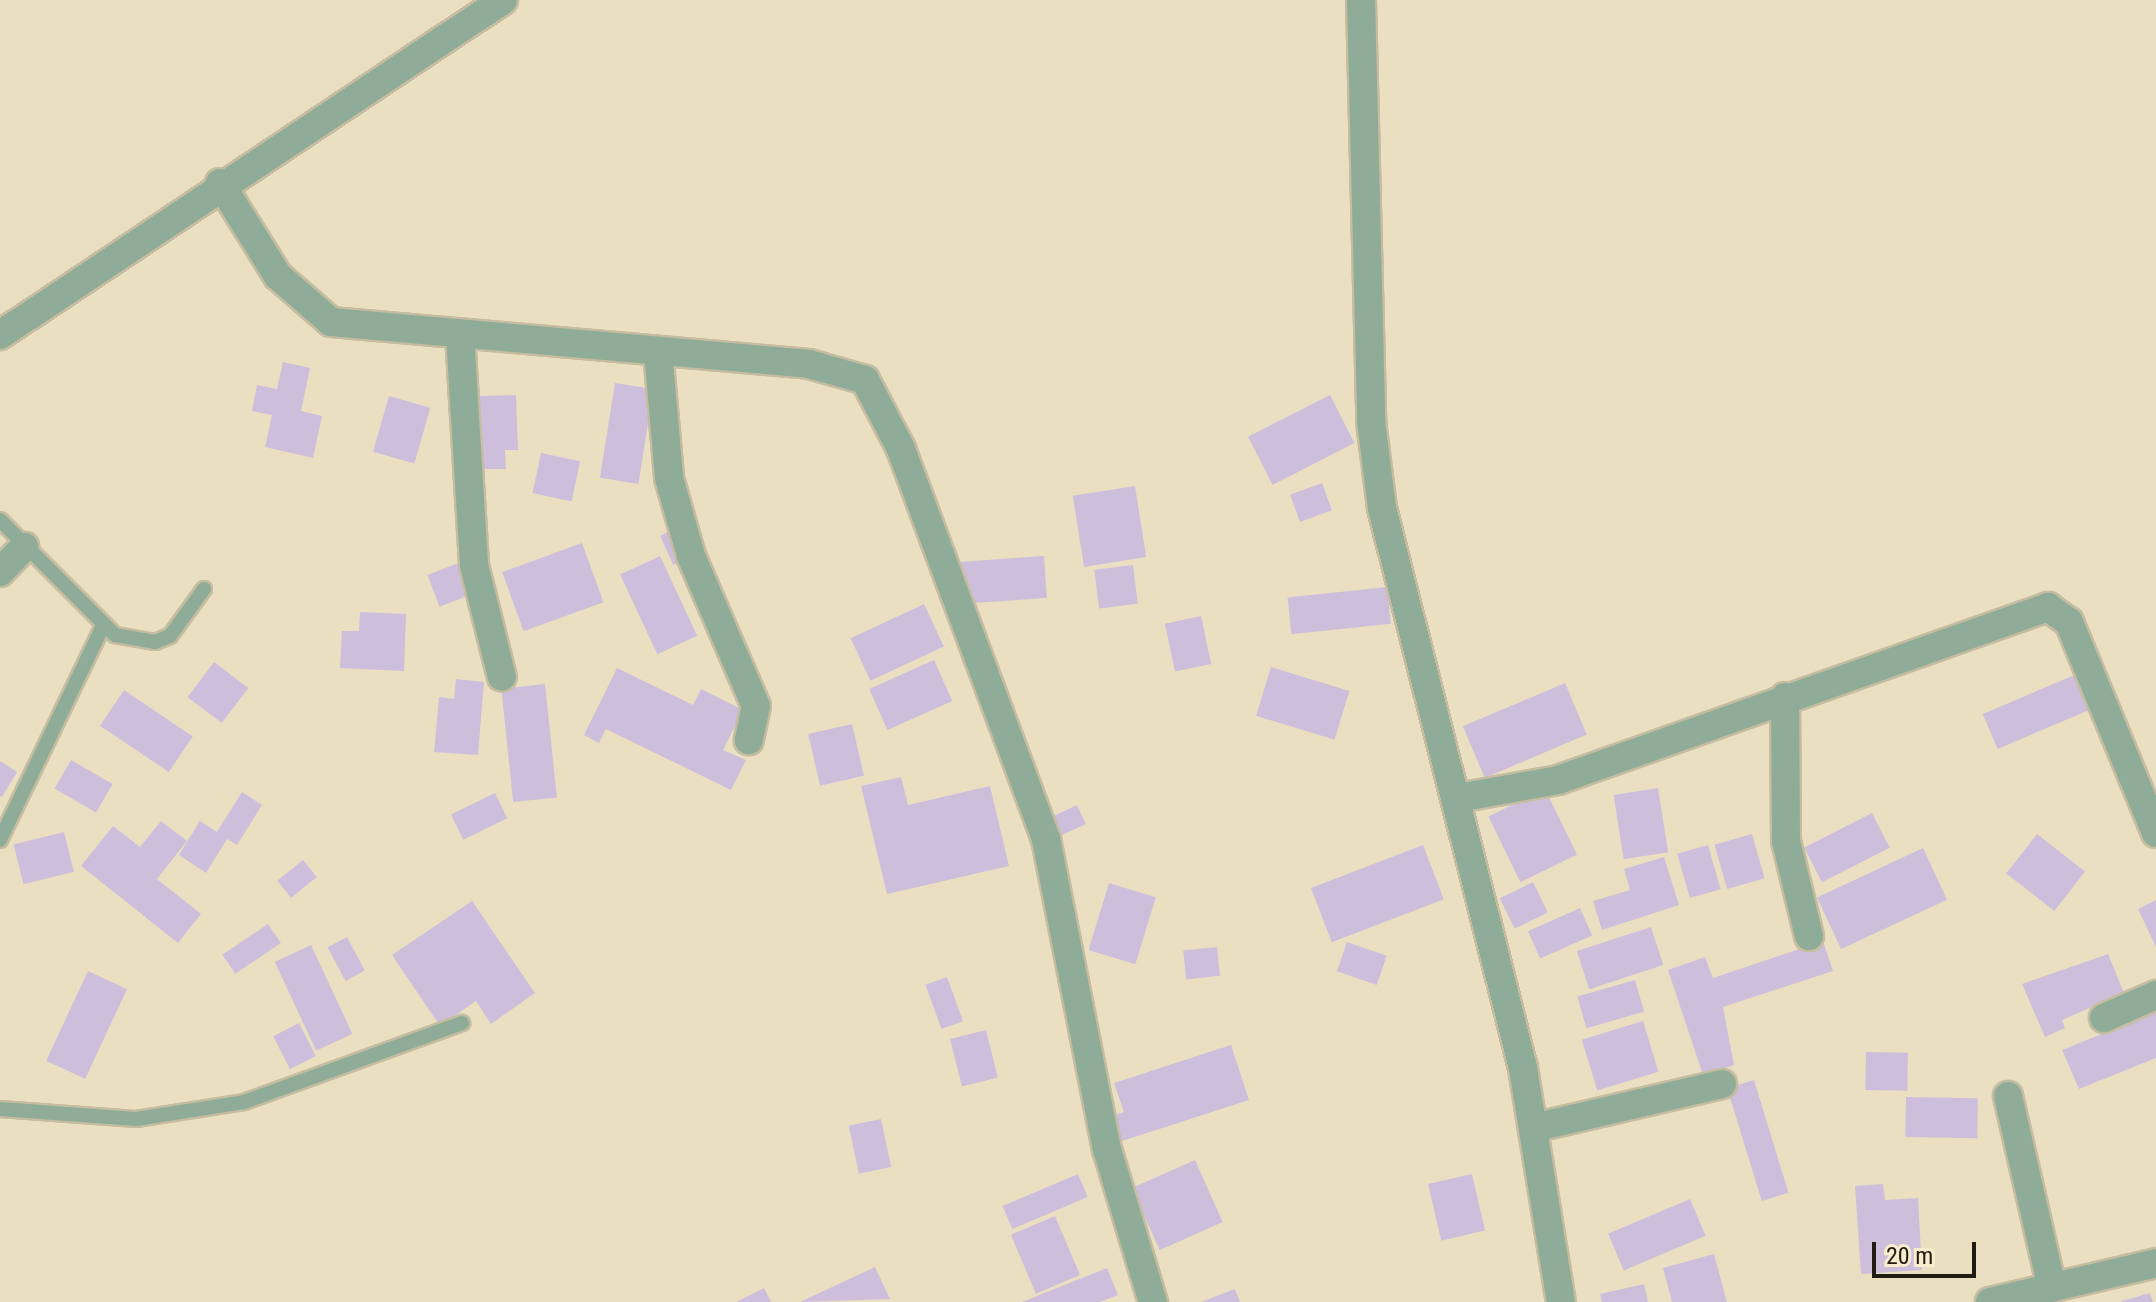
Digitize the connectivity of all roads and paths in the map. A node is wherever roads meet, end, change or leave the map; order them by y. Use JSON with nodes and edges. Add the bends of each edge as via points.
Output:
{"nodes":[{"id":1,"x":503,"y":0,"type":"edge"},
{"id":2,"x":1361,"y":0,"type":"edge"},
{"id":3,"x":220,"y":183,"type":"junction"},
{"id":4,"x":0,"y":335,"type":"edge"},
{"id":5,"x":460,"y":335,"type":"junction"},
{"id":6,"x":658,"y":351,"type":"junction"},
{"id":7,"x":0,"y":520,"type":"edge"},
{"id":8,"x":24,"y":547,"type":"junction"},
{"id":9,"x":0,"y":572,"type":"edge"},
{"id":10,"x":204,"y":589,"type":"dead end"},
{"id":11,"x":103,"y":626,"type":"junction"},
{"id":12,"x":502,"y":677,"type":"dead end"},
{"id":13,"x":1785,"y":697,"type":"junction"},
{"id":14,"x":749,"y":740,"type":"dead end"},
{"id":15,"x":1458,"y":798,"type":"junction"},
{"id":16,"x":2156,"y":833,"type":"edge"},
{"id":17,"x":0,"y":840,"type":"edge"},
{"id":18,"x":1809,"y":936,"type":"dead end"},
{"id":19,"x":2156,"y":995,"type":"edge"},
{"id":20,"x":2104,"y":1018,"type":"dead end"},
{"id":21,"x":462,"y":1023,"type":"dead end"},
{"id":22,"x":1722,"y":1084,"type":"dead end"},
{"id":23,"x":2008,"y":1096,"type":"dead end"},
{"id":24,"x":0,"y":1109,"type":"edge"},
{"id":25,"x":1533,"y":1128,"type":"junction"},
{"id":26,"x":2156,"y":1263,"type":"edge"},
{"id":27,"x":2052,"y":1288,"type":"junction"},
{"id":28,"x":2007,"y":1300,"type":"edge"},
{"id":29,"x":1153,"y":1302,"type":"edge"},
{"id":30,"x":1561,"y":1302,"type":"edge"}],
"edges":[{"from":1,"to":3,"type":"street"},
{"from":2,"to":15,"type":"street","via":[[1371,421],[1392,561]]},
{"from":3,"to":4,"type":"street"},
{"from":3,"to":5,"type":"street","via":[[278,276],[331,322]]},
{"from":5,"to":6,"type":"street"},
{"from":5,"to":12,"type":"street","via":[[474,565]]},
{"from":6,"to":14,"type":"street","via":[[669,478],[691,556],[756,706]]},
{"from":6,"to":29,"type":"street","via":[[843,370],[865,380],[882,403],[1046,839],[1107,1149]]},
{"from":7,"to":8,"type":"lane"},
{"from":8,"to":9,"type":"street"},
{"from":8,"to":11,"type":"lane"},
{"from":10,"to":11,"type":"lane","via":[[170,636],[155,642]]},
{"from":11,"to":17,"type":"lane"},
{"from":13,"to":15,"type":"street","via":[[1525,791]]},
{"from":13,"to":16,"type":"street","via":[[2037,609],[2056,609],[2069,622]]},
{"from":13,"to":18,"type":"street","via":[[1786,841]]},
{"from":15,"to":25,"type":"street"},
{"from":19,"to":20,"type":"street"},
{"from":21,"to":24,"type":"lane","via":[[244,1102],[136,1119]]},
{"from":22,"to":25,"type":"street"},
{"from":23,"to":27,"type":"street"},
{"from":25,"to":30,"type":"street"},
{"from":26,"to":27,"type":"street"},
{"from":27,"to":28,"type":"street"}]}
